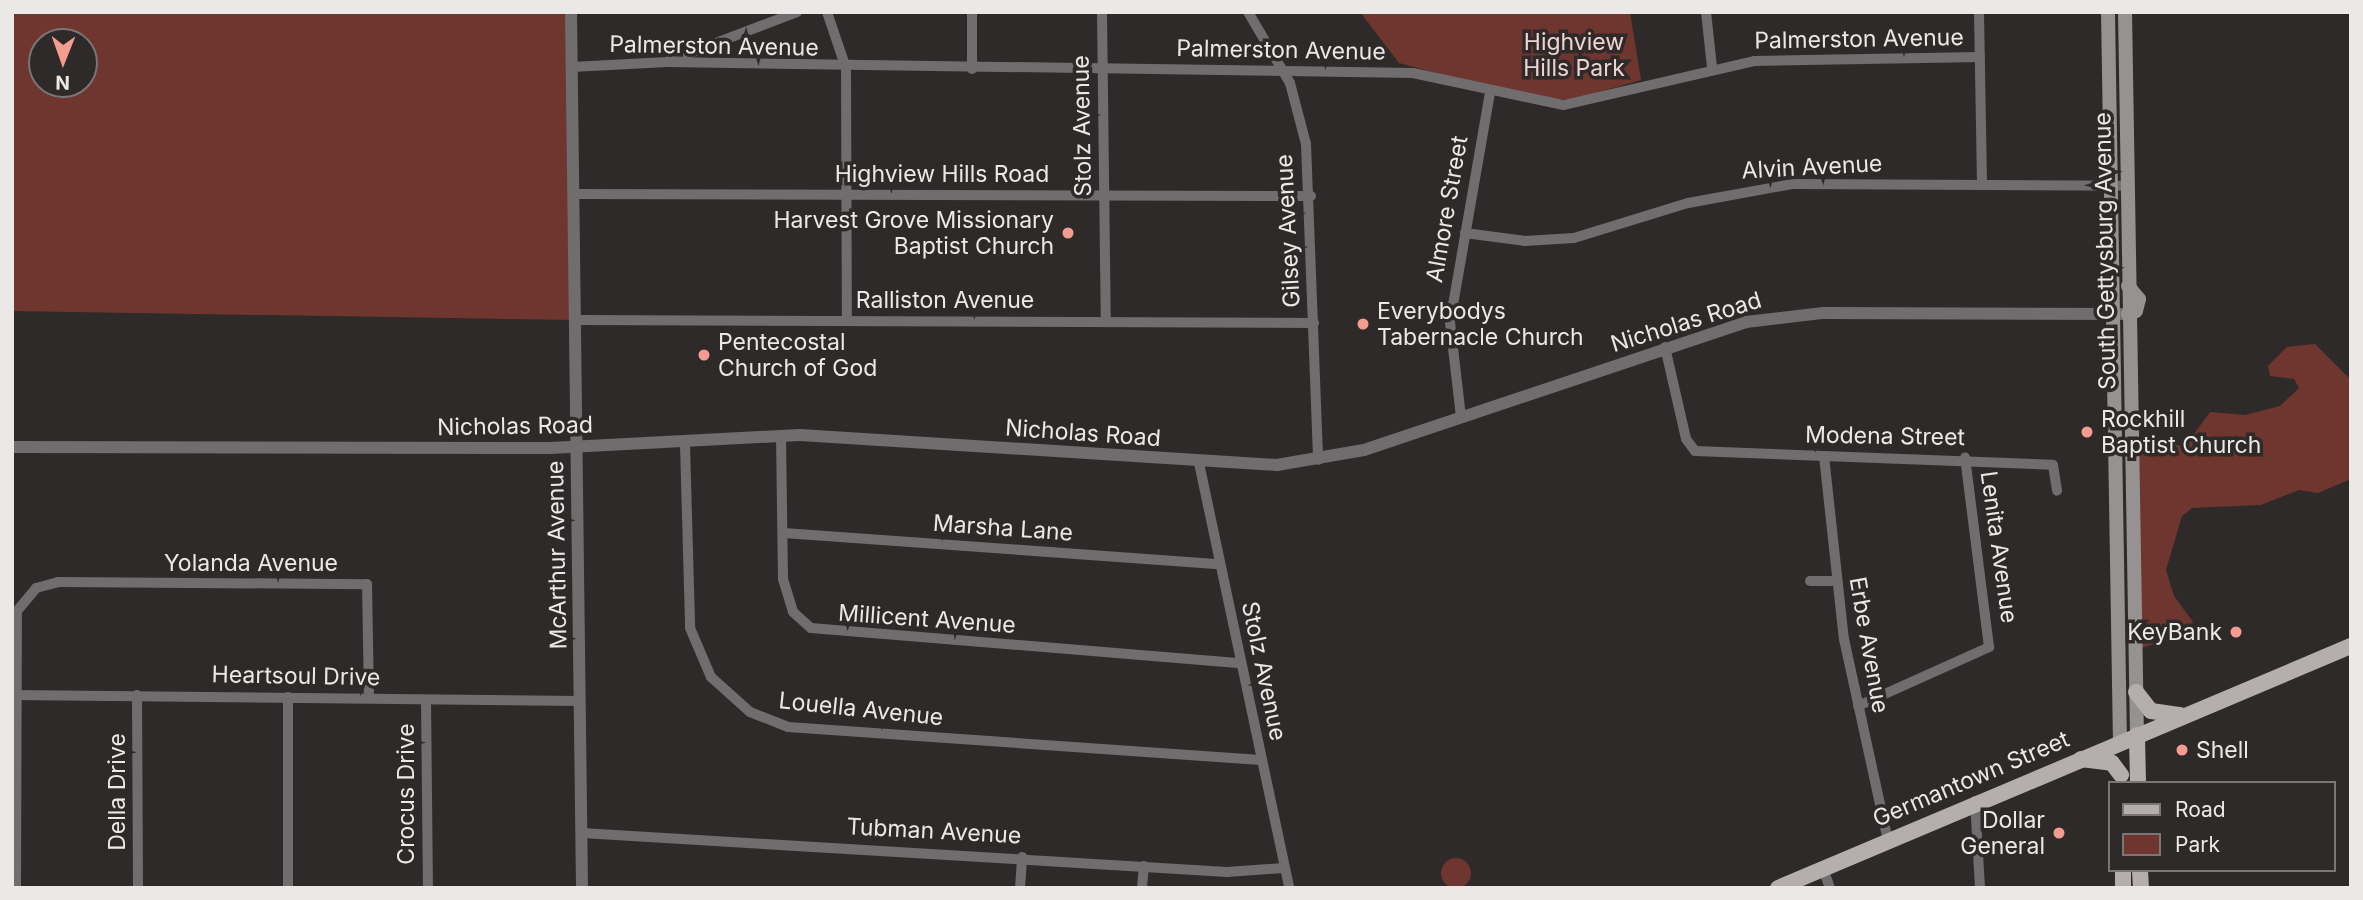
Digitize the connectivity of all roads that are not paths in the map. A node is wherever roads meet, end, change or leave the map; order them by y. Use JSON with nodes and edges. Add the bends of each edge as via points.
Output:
{"nodes":[{"id":1,"x":571,"y":12,"type":"edge"},
{"id":2,"x":797,"y":12,"type":"edge"},
{"id":3,"x":827,"y":12,"type":"edge"},
{"id":4,"x":972,"y":12,"type":"edge"},
{"id":5,"x":1102,"y":12,"type":"edge"},
{"id":6,"x":1248,"y":12,"type":"edge"},
{"id":7,"x":1706,"y":12,"type":"edge"},
{"id":8,"x":1979,"y":12,"type":"edge"},
{"id":9,"x":2108,"y":12,"type":"edge"},
{"id":10,"x":2125,"y":12,"type":"edge"},
{"id":11,"x":1980,"y":57,"type":"junction"},
{"id":12,"x":667,"y":62,"type":"junction"},
{"id":13,"x":572,"y":67,"type":"junction"},
{"id":14,"x":1713,"y":67,"type":"junction"},
{"id":15,"x":846,"y":68,"type":"junction"},
{"id":16,"x":972,"y":69,"type":"junction"},
{"id":17,"x":1103,"y":70,"type":"junction"},
{"id":18,"x":1285,"y":72,"type":"junction"},
{"id":19,"x":1489,"y":92,"type":"junction"},
{"id":20,"x":1982,"y":184,"type":"junction"},
{"id":21,"x":2110,"y":186,"type":"junction"},
{"id":22,"x":2127,"y":186,"type":"junction"},
{"id":23,"x":573,"y":194,"type":"junction"},
{"id":24,"x":849,"y":195,"type":"junction"},
{"id":25,"x":1105,"y":196,"type":"junction"},
{"id":26,"x":1311,"y":196,"type":"junction"},
{"id":27,"x":1465,"y":233,"type":"junction"},
{"id":28,"x":2121,"y":315,"type":"junction"},
{"id":29,"x":576,"y":320,"type":"junction"},
{"id":30,"x":847,"y":321,"type":"junction"},
{"id":31,"x":1106,"y":322,"type":"junction"},
{"id":32,"x":1314,"y":323,"type":"junction"},
{"id":33,"x":1665,"y":347,"type":"junction"},
{"id":34,"x":1461,"y":417,"type":"junction"},
{"id":35,"x":781,"y":436,"type":"junction"},
{"id":36,"x":685,"y":444,"type":"junction"},
{"id":37,"x":577,"y":446,"type":"junction"},
{"id":38,"x":12,"y":447,"type":"edge"},
{"id":39,"x":1824,"y":456,"type":"junction"},
{"id":40,"x":1965,"y":457,"type":"junction"},
{"id":41,"x":1318,"y":460,"type":"junction"},
{"id":42,"x":1199,"y":463,"type":"junction"},
{"id":43,"x":2057,"y":491,"type":"dead end"},
{"id":44,"x":784,"y":533,"type":"junction"},
{"id":45,"x":1220,"y":564,"type":"junction"},
{"id":46,"x":1810,"y":580,"type":"dead end"},
{"id":47,"x":1836,"y":581,"type":"junction"},
{"id":48,"x":2351,"y":646,"type":"edge"},
{"id":49,"x":1241,"y":663,"type":"junction"},
{"id":50,"x":2136,"y":692,"type":"junction"},
{"id":51,"x":14,"y":695,"type":"edge"},
{"id":52,"x":137,"y":695,"type":"junction"},
{"id":53,"x":288,"y":697,"type":"junction"},
{"id":54,"x":369,"y":698,"type":"junction"},
{"id":55,"x":426,"y":700,"type":"junction"},
{"id":56,"x":580,"y":701,"type":"junction"},
{"id":57,"x":1857,"y":706,"type":"junction"},
{"id":58,"x":2184,"y":716,"type":"junction"},
{"id":59,"x":2137,"y":735,"type":"junction"},
{"id":60,"x":2120,"y":741,"type":"junction"},
{"id":61,"x":2075,"y":759,"type":"junction"},
{"id":62,"x":1261,"y":760,"type":"junction"},
{"id":63,"x":2121,"y":779,"type":"edge"},
{"id":64,"x":2138,"y":781,"type":"edge"},
{"id":65,"x":1975,"y":801,"type":"junction"},
{"id":66,"x":582,"y":833,"type":"junction"},
{"id":67,"x":1888,"y":840,"type":"junction"},
{"id":68,"x":1022,"y":857,"type":"junction"},
{"id":69,"x":1144,"y":866,"type":"junction"},
{"id":70,"x":1284,"y":868,"type":"junction"},
{"id":71,"x":1823,"y":868,"type":"junction"},
{"id":72,"x":16,"y":888,"type":"edge"},
{"id":73,"x":138,"y":888,"type":"edge"},
{"id":74,"x":288,"y":888,"type":"edge"},
{"id":75,"x":428,"y":888,"type":"edge"},
{"id":76,"x":582,"y":888,"type":"edge"},
{"id":77,"x":1020,"y":888,"type":"edge"},
{"id":78,"x":1142,"y":888,"type":"edge"},
{"id":79,"x":1289,"y":888,"type":"edge"},
{"id":80,"x":1778,"y":888,"type":"edge"},
{"id":81,"x":1830,"y":888,"type":"edge"},
{"id":82,"x":1980,"y":888,"type":"edge"}],
"edges":[{"from":1,"to":13,"type":"street","name":"McArthur Avenue"},
{"from":2,"to":12,"type":"street"},
{"from":3,"to":15,"type":"street"},
{"from":4,"to":16,"type":"street"},
{"from":5,"to":17,"type":"street","name":"Stolz Avenue"},
{"from":6,"to":18,"type":"street","name":"Gilsey Avenue"},
{"from":7,"to":14,"type":"street"},
{"from":8,"to":11,"type":"street"},
{"from":9,"to":21,"type":"main road","name":"South Gettysburg Avenue"},
{"from":10,"to":22,"type":"main road","name":"South Gettysburg Avenue"},
{"from":11,"to":14,"type":"street","name":"Palmerston Avenue","via":[[1810,57]]},
{"from":11,"to":20,"type":"street"},
{"from":12,"to":13,"type":"street","name":"Palmerston Avenue"},
{"from":12,"to":15,"type":"street","name":"Palmerston Avenue"},
{"from":13,"to":23,"type":"street","name":"McArthur Avenue"},
{"from":14,"to":19,"type":"street","name":"Palmerston Avenue","via":[[1583,103],[1534,103]]},
{"from":15,"to":16,"type":"street","name":"Palmerston Avenue"},
{"from":15,"to":24,"type":"street"},
{"from":16,"to":17,"type":"street","name":"Palmerston Avenue"},
{"from":17,"to":18,"type":"street","name":"Palmerston Avenue"},
{"from":17,"to":25,"type":"street","name":"Stolz Avenue"},
{"from":18,"to":19,"type":"street","name":"Palmerston Avenue","via":[[1413,73]]},
{"from":18,"to":26,"type":"street","name":"Gilsey Avenue","via":[[1302,127]]},
{"from":19,"to":27,"type":"street","name":"Almore Street"},
{"from":20,"to":21,"type":"street","name":"Alvin Avenue"},
{"from":20,"to":27,"type":"street","name":"Alvin Avenue","via":[[1793,184],[1715,196],[1574,238],[1515,241]]},
{"from":21,"to":22,"type":"street","name":"Alvin Avenue"},
{"from":21,"to":28,"type":"main road","name":"South Gettysburg Avenue"},
{"from":22,"to":28,"type":"main road","name":"South Gettysburg Avenue","via":[[2128,286],[2139,299],[2137,311]]},
{"from":23,"to":24,"type":"street","name":"Highview Hills Road"},
{"from":23,"to":29,"type":"street","name":"McArthur Avenue"},
{"from":24,"to":25,"type":"street","name":"Highview Hills Road"},
{"from":24,"to":30,"type":"street"},
{"from":25,"to":26,"type":"street","name":"Highview Hills Road"},
{"from":25,"to":31,"type":"street","name":"Stolz Avenue"},
{"from":26,"to":32,"type":"street","name":"Gilsey Avenue"},
{"from":27,"to":34,"type":"street","name":"Almore Street","via":[[1449,334]]},
{"from":28,"to":33,"type":"street","name":"Nicholas Road","via":[[1796,315],[1746,321]]},
{"from":28,"to":50,"type":"main road","name":"South Gettysburg Avenue"},
{"from":28,"to":60,"type":"main road","name":"South Gettysburg Avenue"},
{"from":29,"to":30,"type":"street","name":"Ralliston Avenue"},
{"from":29,"to":37,"type":"street","name":"McArthur Avenue"},
{"from":30,"to":31,"type":"street","name":"Ralliston Avenue"},
{"from":31,"to":32,"type":"street","name":"Ralliston Avenue"},
{"from":32,"to":41,"type":"street","name":"Gilsey Avenue"},
{"from":33,"to":34,"type":"street","name":"Nicholas Road"},
{"from":33,"to":39,"type":"street","name":"Modena Street","via":[[1692,449]]},
{"from":34,"to":41,"type":"street","name":"Nicholas Road"},
{"from":35,"to":36,"type":"street","name":"Nicholas Road"},
{"from":35,"to":42,"type":"street","name":"Nicholas Road"},
{"from":35,"to":44,"type":"street","name":"Millicent Avenue"},
{"from":36,"to":37,"type":"street","name":"Nicholas Road"},
{"from":36,"to":62,"type":"street","name":"Louella Avenue","via":[[692,636],[711,677],[750,712],[801,729]]},
{"from":37,"to":38,"type":"street","name":"Nicholas Road"},
{"from":37,"to":56,"type":"street","name":"McArthur Avenue"},
{"from":39,"to":40,"type":"street","name":"Modena Street"},
{"from":39,"to":47,"type":"street","name":"Erbe Avenue"},
{"from":40,"to":43,"type":"street","name":"Modena Street","via":[[2053,465]]},
{"from":40,"to":57,"type":"street","name":"Lenita Avenue","via":[[1990,642],[1984,652]]},
{"from":41,"to":42,"type":"street","name":"Nicholas Road"},
{"from":42,"to":45,"type":"street","name":"Stolz Avenue"},
{"from":44,"to":45,"type":"street","name":"Marsha Lane"},
{"from":44,"to":49,"type":"street","name":"Millicent Avenue","via":[[790,606],[801,621],[823,632]]},
{"from":45,"to":49,"type":"street","name":"Stolz Avenue"},
{"from":46,"to":47,"type":"street"},
{"from":47,"to":57,"type":"street","name":"Erbe Avenue"},
{"from":48,"to":58,"type":"main road","name":"Germantown Street"},
{"from":49,"to":62,"type":"street","name":"Stolz Avenue"},
{"from":50,"to":58,"type":"main road","via":[[2151,711]]},
{"from":50,"to":59,"type":"main road","name":"South Gettysburg Avenue"},
{"from":51,"to":52,"type":"street","name":"Heartsoul Drive"},
{"from":51,"to":54,"type":"street","name":"Yolanda Avenue","via":[[17,611],[24,597],[58,582],[367,584]]},
{"from":51,"to":72,"type":"street"},
{"from":52,"to":53,"type":"street","name":"Heartsoul Drive"},
{"from":52,"to":73,"type":"street","name":"Della Drive"},
{"from":53,"to":54,"type":"street","name":"Heartsoul Drive"},
{"from":53,"to":74,"type":"street"},
{"from":54,"to":55,"type":"street","name":"Heartsoul Drive"},
{"from":55,"to":56,"type":"street","name":"Heartsoul Drive"},
{"from":55,"to":75,"type":"street","name":"Crocus Drive"},
{"from":56,"to":66,"type":"street","name":"McArthur Avenue"},
{"from":57,"to":67,"type":"street","name":"Erbe Avenue"},
{"from":58,"to":59,"type":"main road","name":"Germantown Street"},
{"from":59,"to":60,"type":"main road","name":"Germantown Street"},
{"from":59,"to":64,"type":"main road","name":"South Gettysburg Avenue"},
{"from":60,"to":61,"type":"main road","name":"Germantown Street"},
{"from":60,"to":63,"type":"main road","name":"South Gettysburg Avenue"},
{"from":61,"to":63,"type":"main road","via":[[2103,760]]},
{"from":61,"to":65,"type":"main road","name":"Germantown Street"},
{"from":62,"to":70,"type":"street","name":"Stolz Avenue"},
{"from":65,"to":67,"type":"main road","name":"Germantown Street"},
{"from":65,"to":82,"type":"street"},
{"from":66,"to":68,"type":"street","name":"Tubman Avenue"},
{"from":66,"to":76,"type":"street","name":"McArthur Avenue"},
{"from":67,"to":71,"type":"main road","name":"Germantown Street"},
{"from":68,"to":69,"type":"street","name":"Tubman Avenue"},
{"from":68,"to":77,"type":"street"},
{"from":69,"to":70,"type":"street","name":"Tubman Avenue"},
{"from":69,"to":78,"type":"street"},
{"from":70,"to":79,"type":"street","name":"Stolz Avenue"},
{"from":71,"to":80,"type":"main road","name":"Germantown Street"},
{"from":71,"to":81,"type":"street"}]}
